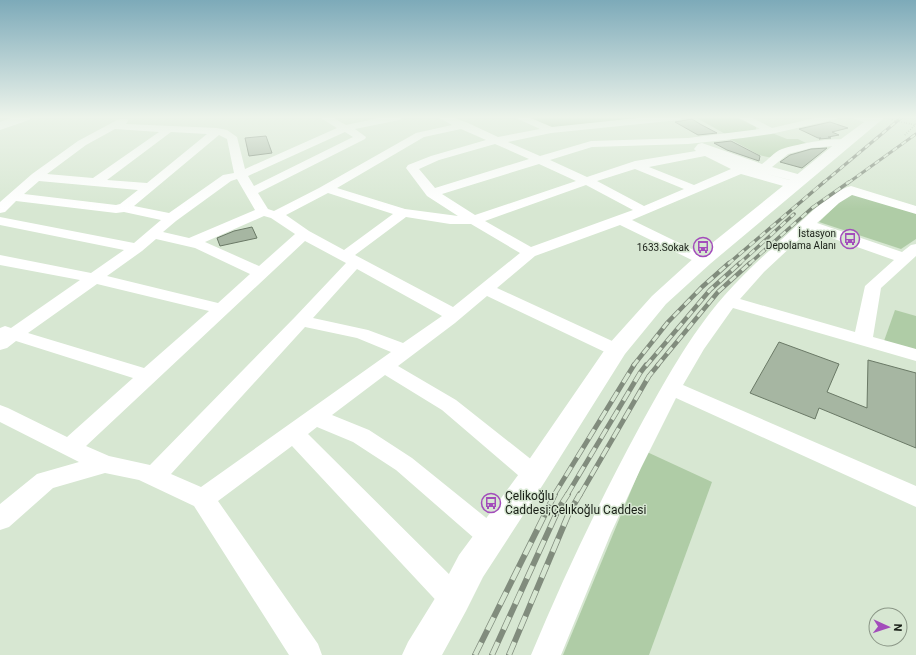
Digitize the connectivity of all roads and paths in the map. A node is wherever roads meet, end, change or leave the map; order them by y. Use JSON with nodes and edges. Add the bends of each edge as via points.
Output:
{"nodes":[{"id":1,"x":76,"y":148,"type":"edge"},
{"id":2,"x":143,"y":148,"type":"edge"},
{"id":3,"x":197,"y":148,"type":"edge"},
{"id":4,"x":235,"y":148,"type":"edge"},
{"id":5,"x":302,"y":148,"type":"edge"},
{"id":6,"x":340,"y":148,"type":"edge"},
{"id":7,"x":398,"y":148,"type":"edge"},
{"id":8,"x":472,"y":148,"type":"edge"},
{"id":9,"x":511,"y":148,"type":"edge"},
{"id":10,"x":578,"y":148,"type":"edge"},
{"id":11,"x":701,"y":148,"type":"edge"},
{"id":12,"x":801,"y":148,"type":"edge"},
{"id":13,"x":839,"y":148,"type":"edge"},
{"id":14,"x":709,"y":152,"type":"junction"},
{"id":15,"x":538,"y":159,"type":"junction"},
{"id":16,"x":635,"y":165,"type":"junction"},
{"id":17,"x":752,"y":168,"type":"junction"},
{"id":18,"x":241,"y":175,"type":"junction"},
{"id":19,"x":36,"y":177,"type":"junction"},
{"id":20,"x":587,"y":181,"type":"junction"},
{"id":21,"x":96,"y":182,"type":"junction"},
{"id":22,"x":798,"y":182,"type":"junction"},
{"id":23,"x":150,"y":187,"type":"junction"},
{"id":24,"x":327,"y":189,"type":"junction"},
{"id":25,"x":694,"y":189,"type":"junction"},
{"id":26,"x":0,"y":190,"type":"edge"},
{"id":27,"x":251,"y":192,"type":"junction"},
{"id":28,"x":19,"y":193,"type":"junction"},
{"id":29,"x":432,"y":193,"type":"junction"},
{"id":30,"x":124,"y":208,"type":"junction"},
{"id":31,"x":0,"y":210,"type":"edge"},
{"id":32,"x":916,"y":210,"type":"edge"},
{"id":33,"x":644,"y":211,"type":"junction"},
{"id":34,"x":403,"y":213,"type":"junction"},
{"id":35,"x":269,"y":214,"type":"junction"},
{"id":36,"x":171,"y":218,"type":"junction"},
{"id":37,"x":619,"y":219,"type":"junction"},
{"id":38,"x":474,"y":220,"type":"junction"},
{"id":39,"x":0,"y":221,"type":"edge"},
{"id":40,"x":808,"y":225,"type":"junction"},
{"id":41,"x":152,"y":234,"type":"junction"},
{"id":42,"x":304,"y":234,"type":"junction"},
{"id":43,"x":192,"y":242,"type":"junction"},
{"id":44,"x":137,"y":248,"type":"junction"},
{"id":45,"x":530,"y":253,"type":"junction"},
{"id":46,"x":910,"y":253,"type":"edge"},
{"id":47,"x":351,"y":258,"type":"junction"},
{"id":48,"x":0,"y":260,"type":"edge"},
{"id":49,"x":703,"y":260,"type":"junction"},
{"id":50,"x":261,"y":273,"type":"junction"},
{"id":51,"x":94,"y":278,"type":"junction"},
{"id":52,"x":486,"y":289,"type":"junction"},
{"id":53,"x":729,"y":301,"type":"junction"},
{"id":54,"x":222,"y":309,"type":"junction"},
{"id":55,"x":454,"y":315,"type":"junction"},
{"id":56,"x":301,"y":321,"type":"junction"},
{"id":57,"x":5,"y":336,"type":"edge"},
{"id":58,"x":863,"y":340,"type":"junction"},
{"id":59,"x":616,"y":350,"type":"junction"},
{"id":60,"x":406,"y":351,"type":"junction"},
{"id":61,"x":916,"y":355,"type":"edge"},
{"id":62,"x":384,"y":366,"type":"junction"},
{"id":63,"x":148,"y":376,"type":"junction"},
{"id":64,"x":671,"y":388,"type":"junction"},
{"id":65,"x":0,"y":413,"type":"edge"},
{"id":66,"x":315,"y":416,"type":"junction"},
{"id":67,"x":292,"y":433,"type":"junction"},
{"id":68,"x":69,"y":448,"type":"junction"},
{"id":69,"x":105,"y":464,"type":"junction"},
{"id":70,"x":534,"y":475,"type":"junction"},
{"id":71,"x":154,"y":476,"type":"junction"},
{"id":72,"x":916,"y":497,"type":"edge"},
{"id":73,"x":203,"y":499,"type":"junction"},
{"id":74,"x":0,"y":519,"type":"edge"},
{"id":75,"x":491,"y":537,"type":"junction"},
{"id":76,"x":454,"y":599,"type":"junction"},
{"id":77,"x":307,"y":655,"type":"edge"},
{"id":78,"x":421,"y":655,"type":"edge"},
{"id":79,"x":546,"y":655,"type":"edge"}],
"edges":[{"from":1,"to":19,"type":"street"},
{"from":2,"to":21,"type":"street"},
{"from":3,"to":23,"type":"street"},
{"from":4,"to":18,"type":"street"},
{"from":5,"to":18,"type":"street"},
{"from":6,"to":27,"type":"street"},
{"from":7,"to":24,"type":"street"},
{"from":8,"to":29,"type":"street","via":[[435,158],[412,168]]},
{"from":9,"to":15,"type":"street"},
{"from":10,"to":15,"type":"street"},
{"from":11,"to":14,"type":"street"},
{"from":12,"to":17,"type":"street","via":[[784,152]]},
{"from":13,"to":22,"type":"main road"},
{"from":14,"to":16,"type":"street"},
{"from":14,"to":17,"type":"street"},
{"from":15,"to":20,"type":"street"},
{"from":15,"to":29,"type":"street"},
{"from":16,"to":20,"type":"street"},
{"from":16,"to":25,"type":"street"},
{"from":17,"to":22,"type":"street"},
{"from":17,"to":22,"type":"street"},
{"from":17,"to":25,"type":"street"},
{"from":18,"to":27,"type":"street"},
{"from":18,"to":36,"type":"street","via":[[227,178]]},
{"from":19,"to":21,"type":"street"},
{"from":19,"to":28,"type":"street"},
{"from":20,"to":33,"type":"street"},
{"from":20,"to":38,"type":"street"},
{"from":21,"to":23,"type":"street"},
{"from":22,"to":49,"type":"main road"},
{"from":23,"to":30,"type":"street"},
{"from":24,"to":34,"type":"street"},
{"from":24,"to":35,"type":"street"},
{"from":25,"to":33,"type":"street"},
{"from":26,"to":28,"type":"street"},
{"from":27,"to":35,"type":"street"},
{"from":28,"to":30,"type":"street","via":[[116,209]]},
{"from":28,"to":31,"type":"street"},
{"from":29,"to":38,"type":"street"},
{"from":30,"to":36,"type":"street"},
{"from":32,"to":40,"type":"street","via":[[851,190],[834,200]]},
{"from":33,"to":37,"type":"street"},
{"from":34,"to":38,"type":"street","via":[[450,220]]},
{"from":34,"to":47,"type":"street"},
{"from":35,"to":42,"type":"street"},
{"from":35,"to":43,"type":"street","via":[[217,230]]},
{"from":36,"to":41,"type":"street"},
{"from":37,"to":45,"type":"street"},
{"from":37,"to":49,"type":"street"},
{"from":38,"to":45,"type":"street"},
{"from":39,"to":44,"type":"street"},
{"from":40,"to":46,"type":"street"},
{"from":40,"to":53,"type":"street","via":[[758,269]]},
{"from":41,"to":43,"type":"street"},
{"from":41,"to":44,"type":"street"},
{"from":42,"to":47,"type":"street"},
{"from":42,"to":50,"type":"street"},
{"from":43,"to":50,"type":"street"},
{"from":44,"to":51,"type":"street"},
{"from":45,"to":52,"type":"street"},
{"from":46,"to":58,"type":"street","via":[[873,286]]},
{"from":47,"to":55,"type":"street"},
{"from":47,"to":56,"type":"street"},
{"from":48,"to":51,"type":"street"},
{"from":49,"to":59,"type":"main road","via":[[659,300]]},
{"from":50,"to":54,"type":"street"},
{"from":51,"to":54,"type":"street"},
{"from":51,"to":57,"type":"street"},
{"from":52,"to":55,"type":"street"},
{"from":52,"to":59,"type":"street"},
{"from":53,"to":58,"type":"street"},
{"from":53,"to":64,"type":"street","via":[[695,348]]},
{"from":54,"to":63,"type":"street"},
{"from":55,"to":60,"type":"street"},
{"from":56,"to":60,"type":"street","via":[[362,334]]},
{"from":56,"to":71,"type":"street"},
{"from":57,"to":63,"type":"street"},
{"from":58,"to":61,"type":"street"},
{"from":59,"to":70,"type":"main road"},
{"from":60,"to":62,"type":"street"},
{"from":62,"to":66,"type":"street"},
{"from":62,"to":70,"type":"street","via":[[449,405]]},
{"from":63,"to":68,"type":"street"},
{"from":64,"to":72,"type":"street"},
{"from":64,"to":79,"type":"street","via":[[598,533]]},
{"from":65,"to":68,"type":"street"},
{"from":66,"to":67,"type":"street"},
{"from":66,"to":75,"type":"street","via":[[362,436],[404,464]]},
{"from":67,"to":73,"type":"street"},
{"from":67,"to":76,"type":"street"},
{"from":68,"to":69,"type":"street"},
{"from":69,"to":71,"type":"street"},
{"from":69,"to":74,"type":"street","via":[[44,481]]},
{"from":70,"to":75,"type":"main road"},
{"from":71,"to":73,"type":"street"},
{"from":73,"to":77,"type":"street"},
{"from":75,"to":76,"type":"main road","via":[[471,566]]},
{"from":76,"to":78,"type":"main road"}]}
